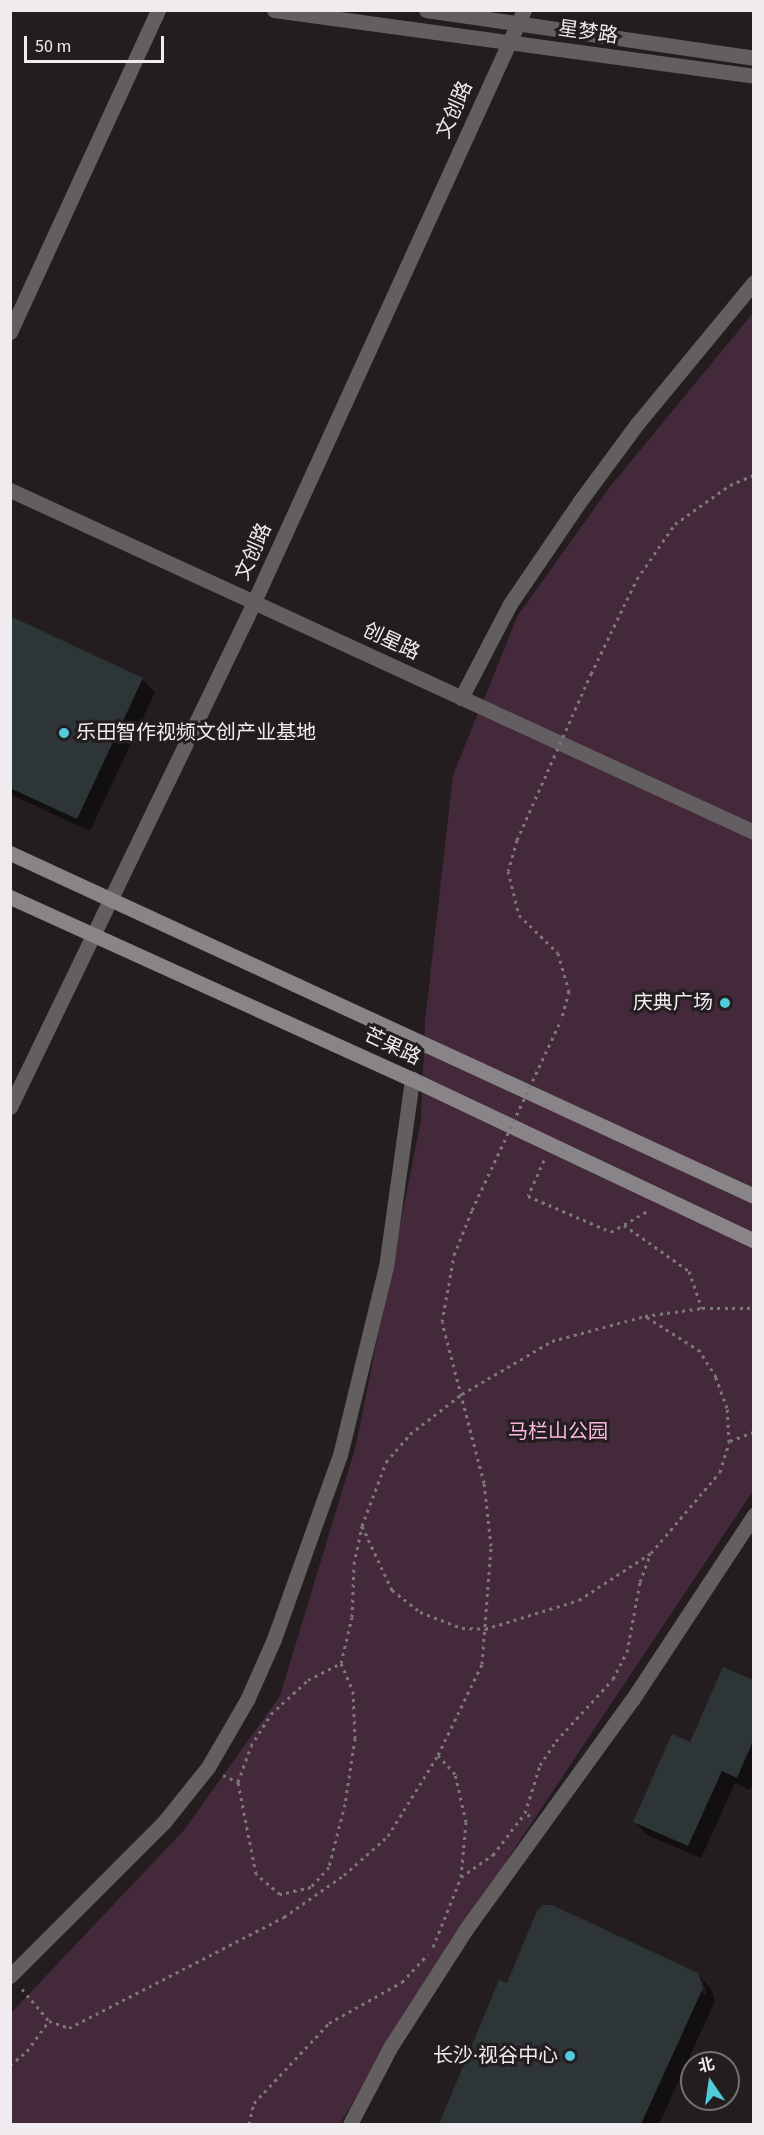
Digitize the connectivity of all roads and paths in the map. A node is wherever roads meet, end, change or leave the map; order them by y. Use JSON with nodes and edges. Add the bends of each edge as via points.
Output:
{"nodes":[{"id":1,"x":159,"y":10,"type":"edge"},
{"id":2,"x":274,"y":10,"type":"edge"},
{"id":3,"x":426,"y":10,"type":"edge"},
{"id":4,"x":522,"y":17,"type":"edge"},
{"id":5,"x":508,"y":43,"type":"junction"},
{"id":6,"x":753,"y":57,"type":"edge"},
{"id":7,"x":753,"y":76,"type":"edge"},
{"id":8,"x":753,"y":282,"type":"edge"},
{"id":9,"x":10,"y":332,"type":"edge"},
{"id":10,"x":753,"y":475,"type":"edge"},
{"id":11,"x":10,"y":490,"type":"edge"},
{"id":12,"x":255,"y":601,"type":"junction"},
{"id":13,"x":461,"y":698,"type":"junction"},
{"id":14,"x":753,"y":832,"type":"edge"},
{"id":15,"x":10,"y":854,"type":"edge"},
{"id":16,"x":10,"y":897,"type":"edge"},
{"id":17,"x":111,"y":900,"type":"junction"},
{"id":18,"x":92,"y":934,"type":"junction"},
{"id":19,"x":412,"y":1079,"type":"junction"},
{"id":20,"x":10,"y":1107,"type":"edge"},
{"id":21,"x":551,"y":1145,"type":"junction"},
{"id":22,"x":753,"y":1196,"type":"edge"},
{"id":23,"x":666,"y":1200,"type":"junction"},
{"id":24,"x":624,"y":1225,"type":"junction"},
{"id":25,"x":753,"y":1241,"type":"edge"},
{"id":26,"x":702,"y":1308,"type":"junction"},
{"id":27,"x":753,"y":1308,"type":"edge"},
{"id":28,"x":645,"y":1317,"type":"junction"},
{"id":29,"x":462,"y":1394,"type":"junction"},
{"id":30,"x":753,"y":1432,"type":"edge"},
{"id":31,"x":729,"y":1442,"type":"junction"},
{"id":32,"x":753,"y":1515,"type":"edge"},
{"id":33,"x":362,"y":1526,"type":"junction"},
{"id":34,"x":651,"y":1553,"type":"junction"},
{"id":35,"x":485,"y":1629,"type":"junction"},
{"id":36,"x":342,"y":1663,"type":"junction"},
{"id":37,"x":438,"y":1755,"type":"junction"},
{"id":38,"x":525,"y":1813,"type":"junction"},
{"id":39,"x":542,"y":1822,"type":"junction"},
{"id":40,"x":461,"y":1877,"type":"junction"},
{"id":41,"x":311,"y":1887,"type":"junction"},
{"id":42,"x":317,"y":1894,"type":"junction"},
{"id":43,"x":10,"y":1976,"type":"edge"},
{"id":44,"x":49,"y":2021,"type":"junction"},
{"id":45,"x":10,"y":2065,"type":"edge"},
{"id":46,"x":249,"y":2124,"type":"edge"},
{"id":47,"x":350,"y":2124,"type":"edge"}],
"edges":[{"from":1,"to":9,"type":"street"},
{"from":2,"to":5,"type":"street","name":"星梦路"},
{"from":3,"to":4,"type":"street","name":"星梦路"},
{"from":4,"to":5,"type":"street","name":"文创路"},
{"from":4,"to":6,"type":"street","name":"星梦路"},
{"from":5,"to":7,"type":"street","name":"星梦路"},
{"from":5,"to":12,"type":"street","name":"文创路"},
{"from":8,"to":13,"type":"street","via":[[637,424],[580,501],[510,604]]},
{"from":10,"to":29,"type":"path","bridge":true,"via":[[730,485],[675,524],[637,579],[517,840],[508,871],[519,915],[558,953],[569,991],[561,1020],[454,1255],[442,1322]]},
{"from":11,"to":12,"type":"street","name":"创星路"},
{"from":12,"to":13,"type":"street","name":"创星路"},
{"from":12,"to":17,"type":"street","name":"文创路"},
{"from":13,"to":14,"type":"street","name":"创星路"},
{"from":15,"to":17,"type":"main road","name":"芒果路"},
{"from":16,"to":18,"type":"main road","name":"芒果路"},
{"from":17,"to":18,"type":"street","name":"文创路"},
{"from":17,"to":22,"type":"main road","name":"芒果路"},
{"from":18,"to":19,"type":"main road","name":"芒果路"},
{"from":18,"to":20,"type":"street","name":"文创路"},
{"from":19,"to":21,"type":"main road","name":"芒果路"},
{"from":19,"to":43,"type":"street","via":[[386,1267],[340,1455],[274,1639],[247,1700],[208,1767],[164,1822]]},
{"from":21,"to":23,"type":"main road","name":"芒果路"},
{"from":21,"to":24,"type":"path","via":[[528,1196],[611,1233]]},
{"from":23,"to":24,"type":"path"},
{"from":23,"to":25,"type":"main road","name":"芒果路"},
{"from":24,"to":26,"type":"path","via":[[689,1271]]},
{"from":26,"to":27,"type":"path"},
{"from":26,"to":28,"type":"path"},
{"from":28,"to":29,"type":"path","via":[[552,1341]]},
{"from":28,"to":31,"type":"path","via":[[700,1351],[723,1398]]},
{"from":29,"to":33,"type":"path","via":[[410,1434],[386,1462]]},
{"from":29,"to":35,"type":"path","via":[[484,1484],[491,1546]]},
{"from":30,"to":31,"type":"path"},
{"from":31,"to":34,"type":"path","via":[[720,1472]]},
{"from":32,"to":39,"type":"street","via":[[632,1700]]},
{"from":33,"to":35,"type":"path","via":[[392,1590],[420,1612],[462,1628]]},
{"from":33,"to":36,"type":"path","via":[[354,1564],[352,1617]]},
{"from":34,"to":35,"type":"path","via":[[579,1600]]},
{"from":34,"to":38,"type":"path","via":[[640,1582],[627,1652],[614,1679],[556,1741],[540,1766]]},
{"from":35,"to":37,"type":"path","via":[[482,1664]]},
{"from":36,"to":41,"type":"path","via":[[352,1692],[355,1738],[345,1804],[329,1867]]},
{"from":36,"to":41,"type":"path","via":[[308,1680],[271,1714],[251,1746],[238,1782],[256,1874],[280,1894]]},
{"from":37,"to":40,"type":"path","via":[[455,1774],[466,1822]]},
{"from":37,"to":42,"type":"path","via":[[388,1836]]},
{"from":38,"to":39,"type":"path"},
{"from":38,"to":40,"type":"path","via":[[493,1855]]},
{"from":39,"to":47,"type":"street","via":[[465,1929],[391,2046]]},
{"from":40,"to":46,"type":"path","via":[[431,1951],[402,1982],[329,2023],[254,2103]]},
{"from":41,"to":42,"type":"path"},
{"from":42,"to":44,"type":"path","via":[[284,1917],[69,2028]]},
{"from":43,"to":44,"type":"path"},
{"from":44,"to":45,"type":"path"}]}
